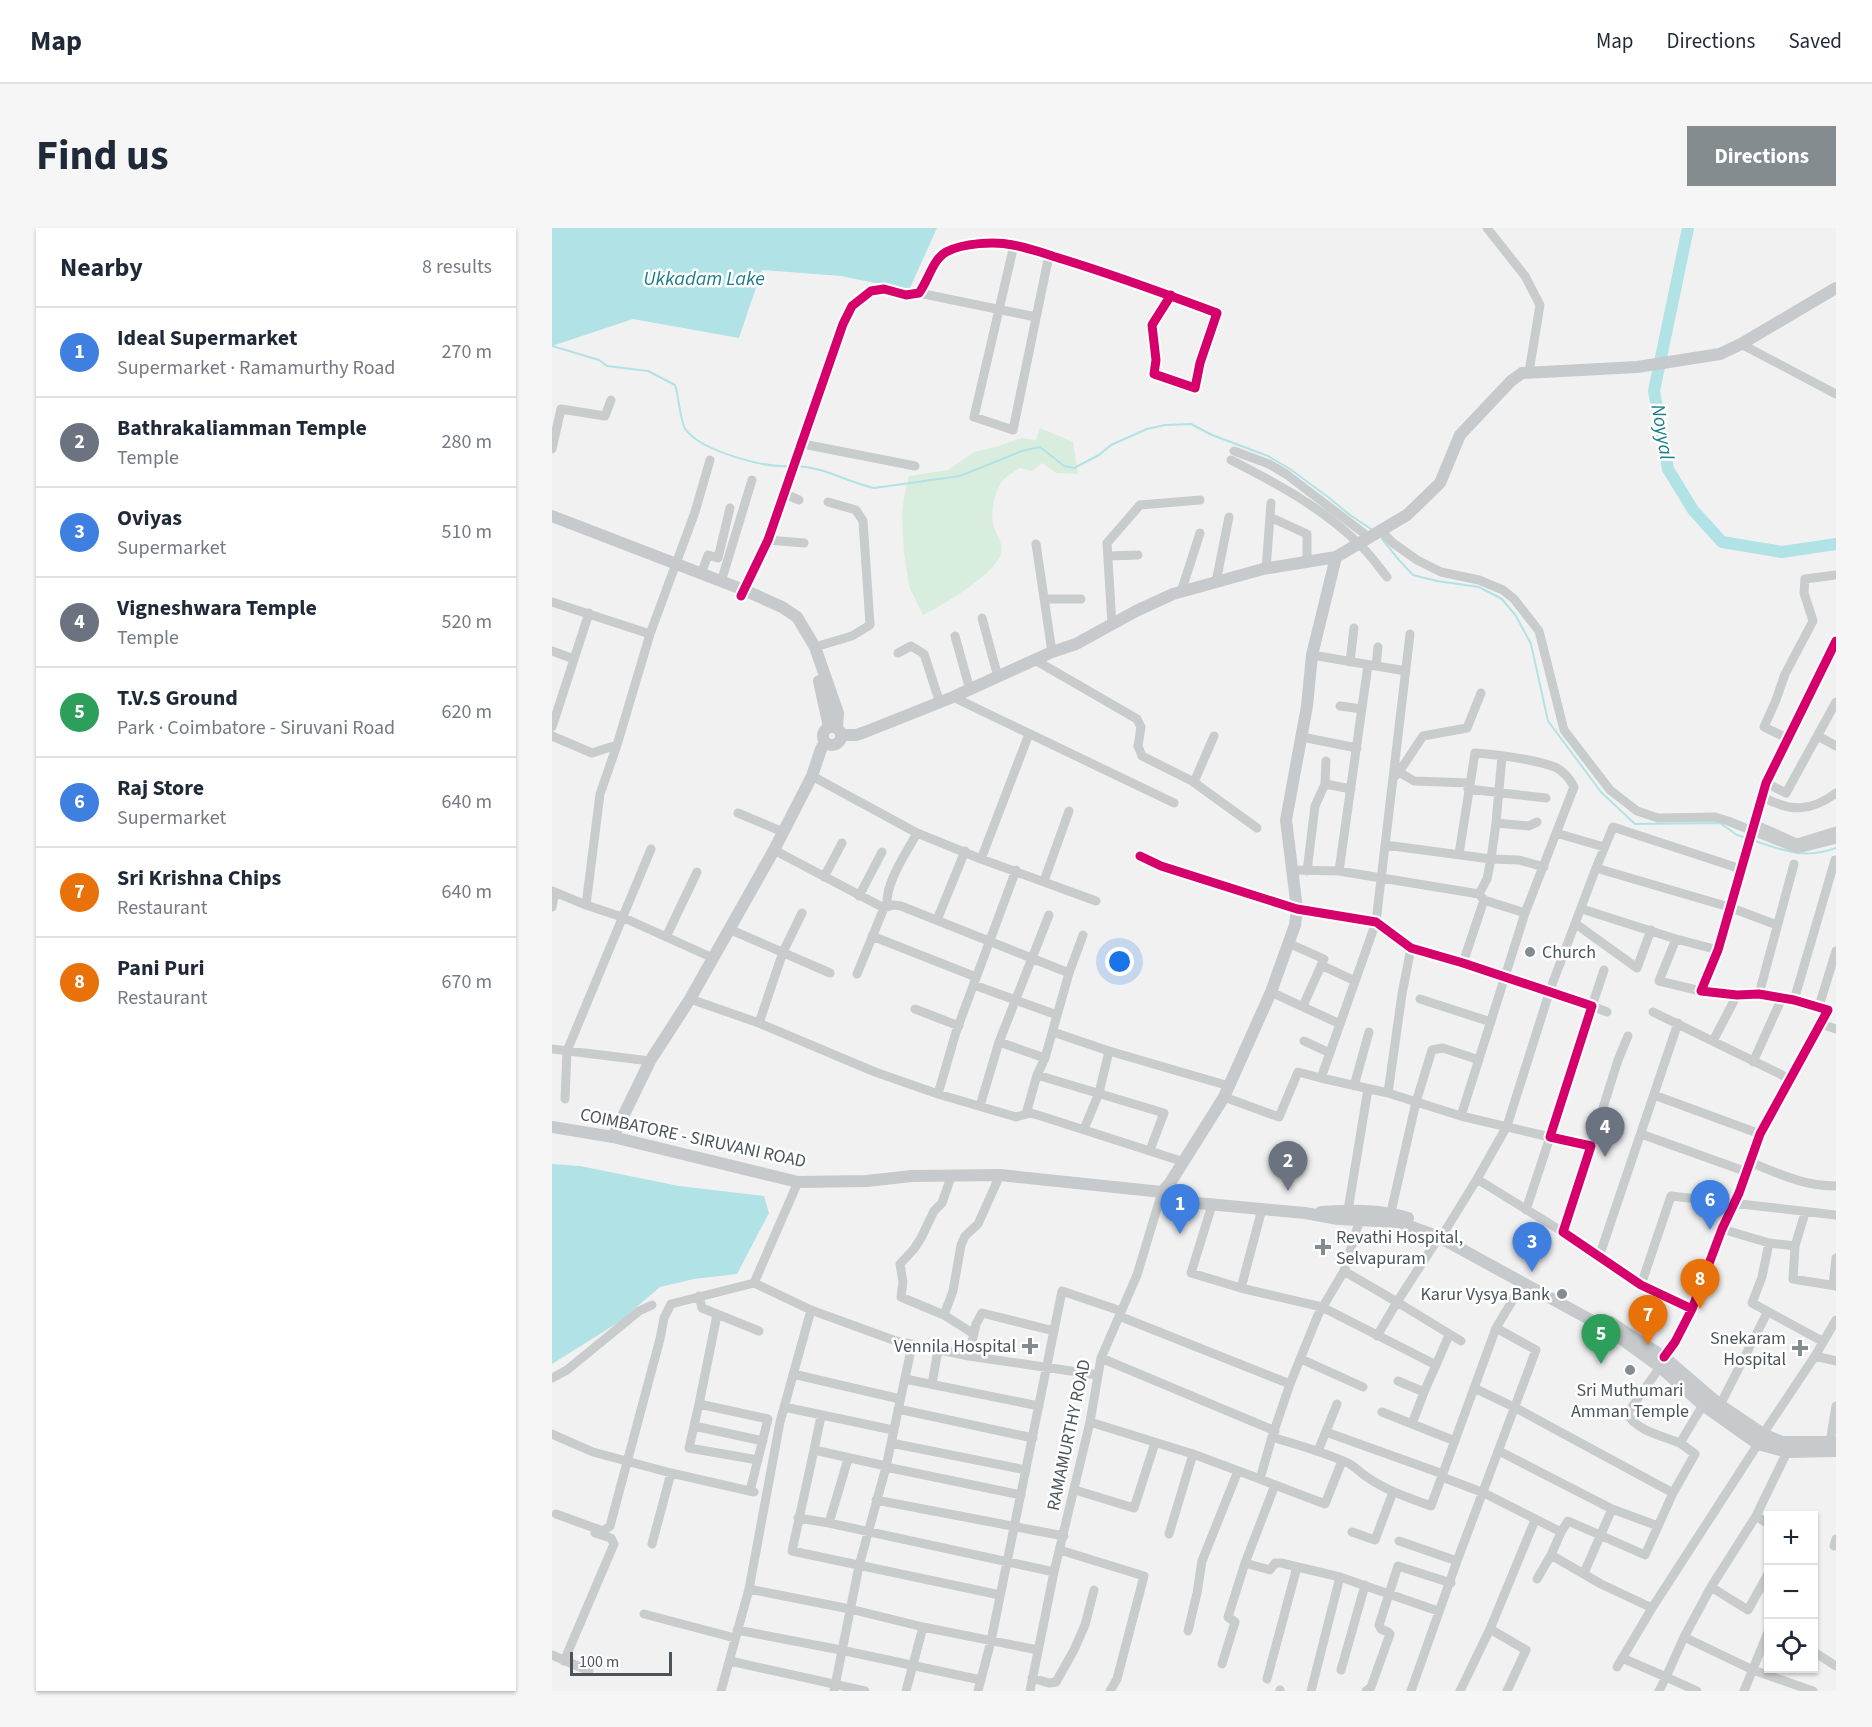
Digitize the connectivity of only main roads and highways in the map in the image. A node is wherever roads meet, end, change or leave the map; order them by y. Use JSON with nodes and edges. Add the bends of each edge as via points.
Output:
{"nodes":[{"id":1,"x":1836,"y":288,"type":"edge"},
{"id":2,"x":552,"y":516,"type":"edge"},
{"id":3,"x":552,"y":522,"type":"edge"},
{"id":4,"x":1336,"y":557,"type":"junction"},
{"id":5,"x":675,"y":567,"type":"junction"},
{"id":6,"x":742,"y":593,"type":"junction"},
{"id":7,"x":836,"y":730,"type":"junction"},
{"id":8,"x":829,"y":744,"type":"junction"},
{"id":9,"x":552,"y":1126,"type":"edge"},
{"id":10,"x":613,"y":1137,"type":"junction"},
{"id":11,"x":1166,"y":1188,"type":"junction"},
{"id":12,"x":1305,"y":1213,"type":"junction"},
{"id":13,"x":1442,"y":1234,"type":"junction"},
{"id":14,"x":1662,"y":1362,"type":"junction"},
{"id":15,"x":1761,"y":1439,"type":"junction"},
{"id":16,"x":1834,"y":1445,"type":"edge"}],
"edges":[{"from":1,"to":4,"type":"main road","via":[[1720,354],[1637,367],[1522,373],[1460,435],[1440,483],[1407,515]]},
{"from":2,"to":5,"type":"main road"},
{"from":3,"to":5,"type":"main road"},
{"from":4,"to":7,"type":"main road","via":[[1266,569],[1181,592],[953,698],[856,735]]},
{"from":4,"to":11,"type":"main road","via":[[1312,655],[1302,738],[1286,820],[1297,909],[1294,925],[1271,992],[1226,1091]]},
{"from":5,"to":6,"type":"main road"},
{"from":5,"to":6,"type":"main road"},
{"from":6,"to":7,"type":"main road","via":[[795,626],[805,643]]},
{"from":6,"to":7,"type":"main road","via":[[782,607],[797,617],[815,647],[838,713]]},
{"from":7,"to":8,"type":"main road","via":[[838,743]]},
{"from":7,"to":8,"type":"main road","via":[[825,729],[822,735]]},
{"from":8,"to":10,"type":"main road","via":[[830,753],[815,770],[690,999],[650,1061]]},
{"from":9,"to":10,"type":"main road","name":"COIMBATORE - SIRUVANI ROAD"},
{"from":10,"to":11,"type":"main road","name":"COIMBATORE - SIRUVANI ROAD","via":[[798,1182],[1000,1174]]},
{"from":11,"to":12,"type":"main road","via":[[1182,1199],[1212,1205]]},
{"from":12,"to":13,"type":"main road","via":[[1398,1222]]},
{"from":12,"to":13,"type":"main road","via":[[1391,1212]]},
{"from":13,"to":14,"type":"main road"},
{"from":13,"to":14,"type":"main road","via":[[1626,1331]]},
{"from":14,"to":15,"type":"main road"},
{"from":14,"to":15,"type":"main road","via":[[1703,1405]]},
{"from":15,"to":16,"type":"main road"},
{"from":15,"to":16,"type":"main road","via":[[1786,1452]]}]}
